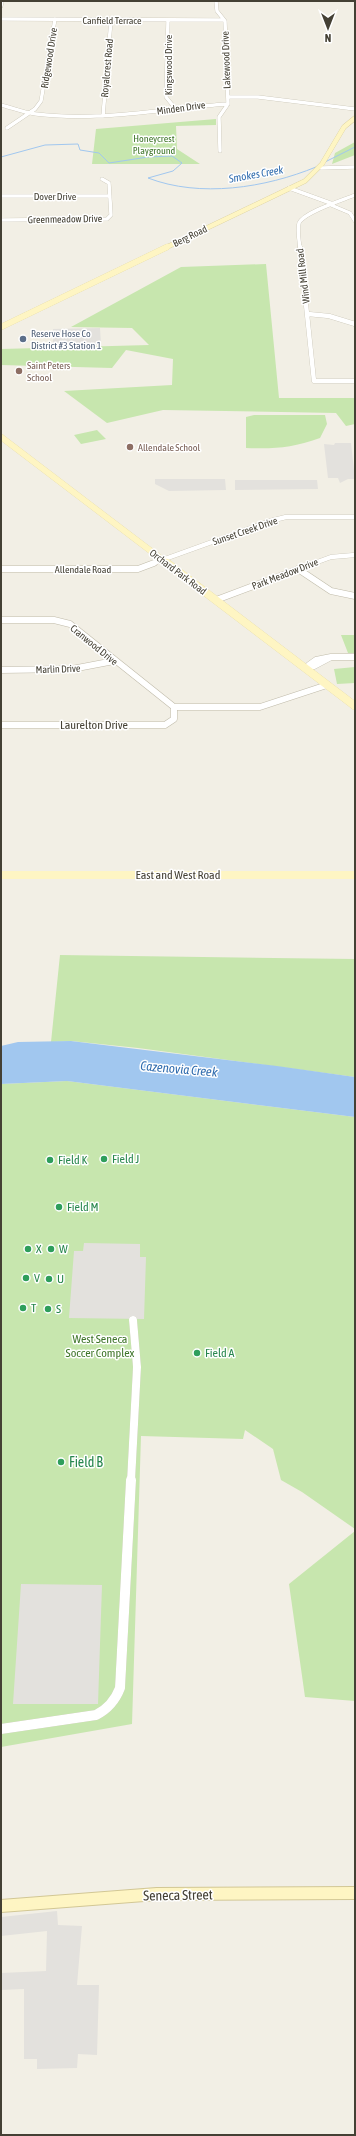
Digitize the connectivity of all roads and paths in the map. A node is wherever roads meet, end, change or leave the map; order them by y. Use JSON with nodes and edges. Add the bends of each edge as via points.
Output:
{"nodes":[{"id":1,"x":2,"y":1,"type":"edge"},
{"id":2,"x":216,"y":1,"type":"edge"},
{"id":3,"x":1,"y":6,"type":"edge"},
{"id":4,"x":1,"y":19,"type":"edge"},
{"id":5,"x":55,"y":20,"type":"junction"},
{"id":6,"x":111,"y":20,"type":"junction"},
{"id":7,"x":168,"y":20,"type":"junction"},
{"id":8,"x":224,"y":20,"type":"junction"},
{"id":9,"x":228,"y":97,"type":"junction"},
{"id":10,"x":228,"y":104,"type":"junction"},
{"id":11,"x":1,"y":105,"type":"edge"},
{"id":12,"x":175,"y":108,"type":"junction"},
{"id":13,"x":355,"y":109,"type":"edge"},
{"id":14,"x":28,"y":113,"type":"junction"},
{"id":15,"x":103,"y":116,"type":"junction"},
{"id":16,"x":355,"y":118,"type":"edge"},
{"id":17,"x":7,"y":128,"type":"dead end"},
{"id":18,"x":220,"y":151,"type":"dead end"},
{"id":19,"x":355,"y":167,"type":"edge"},
{"id":20,"x":321,"y":168,"type":"junction"},
{"id":21,"x":102,"y":179,"type":"dead end"},
{"id":22,"x":289,"y":188,"type":"junction"},
{"id":23,"x":355,"y":195,"type":"edge"},
{"id":24,"x":1,"y":196,"type":"edge"},
{"id":25,"x":110,"y":196,"type":"junction"},
{"id":26,"x":332,"y":204,"type":"junction"},
{"id":27,"x":1,"y":220,"type":"edge"},
{"id":28,"x":355,"y":221,"type":"edge"},
{"id":29,"x":308,"y":314,"type":"junction"},
{"id":30,"x":355,"y":324,"type":"edge"},
{"id":31,"x":1,"y":327,"type":"edge"},
{"id":32,"x":355,"y":382,"type":"edge"},
{"id":33,"x":2,"y":439,"type":"edge"},
{"id":34,"x":355,"y":517,"type":"edge"},
{"id":35,"x":355,"y":555,"type":"edge"},
{"id":36,"x":163,"y":561,"type":"junction"},
{"id":37,"x":1,"y":569,"type":"edge"},
{"id":38,"x":298,"y":569,"type":"junction"},
{"id":39,"x":355,"y":596,"type":"edge"},
{"id":40,"x":216,"y":600,"type":"junction"},
{"id":41,"x":1,"y":620,"type":"edge"},
{"id":42,"x":355,"y":657,"type":"edge"},
{"id":43,"x":114,"y":661,"type":"junction"},
{"id":44,"x":306,"y":666,"type":"junction"},
{"id":45,"x":1,"y":670,"type":"edge"},
{"id":46,"x":327,"y":685,"type":"junction"},
{"id":47,"x":355,"y":706,"type":"edge"},
{"id":48,"x":174,"y":707,"type":"junction"},
{"id":49,"x":1,"y":725,"type":"edge"},
{"id":50,"x":1,"y":875,"type":"edge"},
{"id":51,"x":355,"y":876,"type":"edge"},
{"id":52,"x":133,"y":1320,"type":"dead end"},
{"id":53,"x":1,"y":1729,"type":"edge"},
{"id":54,"x":355,"y":1893,"type":"edge"},
{"id":55,"x":1,"y":1906,"type":"edge"}],
"edges":[{"from":1,"to":3,"type":"street"},
{"from":2,"to":8,"type":"street","name":"Lakewood Drive","via":[[217,11]]},
{"from":4,"to":5,"type":"street","name":"Canfield Terrace"},
{"from":5,"to":6,"type":"street","name":"Canfield Terrace"},
{"from":5,"to":14,"type":"street","name":"Ridgewood Drive","via":[[43,95],[38,106]]},
{"from":6,"to":7,"type":"street","name":"Canfield Terrace"},
{"from":6,"to":15,"type":"street","name":"Royalcrest Road"},
{"from":7,"to":8,"type":"street","name":"Canfield Terrace"},
{"from":7,"to":12,"type":"street","name":"Kingswood Drive","via":[[166,97]]},
{"from":8,"to":9,"type":"street","name":"Lakewood Drive"},
{"from":9,"to":10,"type":"street"},
{"from":9,"to":13,"type":"street","via":[[258,97]]},
{"from":10,"to":12,"type":"street","name":"Minden Drive"},
{"from":10,"to":18,"type":"street","name":"Lakewood Drive","via":[[219,116]]},
{"from":11,"to":14,"type":"street","name":"Minden Drive"},
{"from":12,"to":15,"type":"street","name":"Minden Drive","via":[[140,114]]},
{"from":14,"to":15,"type":"street","name":"Minden Drive"},
{"from":14,"to":17,"type":"street","name":"Ridgewood Drive"},
{"from":16,"to":20,"type":"street","name":"Berg Road","via":[[340,132],[336,144]]},
{"from":19,"to":20,"type":"street"},
{"from":20,"to":22,"type":"street","name":"Berg Road","via":[[305,181]]},
{"from":21,"to":25,"type":"street","name":"Greenmeadow Drive","via":[[108,182]]},
{"from":22,"to":26,"type":"street"},
{"from":22,"to":31,"type":"street","name":"Berg Road"},
{"from":23,"to":26,"type":"street","name":"Wind Mill Road"},
{"from":24,"to":25,"type":"street","name":"Dover Drive"},
{"from":25,"to":27,"type":"street","name":"Greenmeadow Drive","via":[[112,215],[104,220]]},
{"from":26,"to":28,"type":"street","via":[[350,213]]},
{"from":26,"to":29,"type":"street","name":"Wind Mill Road","via":[[303,218],[298,228]]},
{"from":29,"to":30,"type":"street","via":[[329,316]]},
{"from":29,"to":32,"type":"street","name":"Wind Mill Road","via":[[314,381]]},
{"from":33,"to":36,"type":"street","name":"Orchard Park Road"},
{"from":34,"to":36,"type":"street","name":"Sunset Creek Drive","via":[[286,517]]},
{"from":35,"to":38,"type":"street","name":"Park Meadow Drive","via":[[332,557]]},
{"from":36,"to":37,"type":"street","name":"Allendale Road","via":[[138,570]]},
{"from":36,"to":40,"type":"street","name":"Orchard Park Road"},
{"from":38,"to":39,"type":"street","via":[[326,590],[341,596]]},
{"from":38,"to":40,"type":"street","name":"Park Meadow Drive"},
{"from":40,"to":44,"type":"street","name":"Orchard Park Road"},
{"from":41,"to":43,"type":"street","name":"Cranwood Drive","via":[[65,622]]},
{"from":42,"to":44,"type":"street","via":[[331,658],[314,666]]},
{"from":43,"to":45,"type":"street","name":"Marlin Drive","via":[[100,666],[68,670]]},
{"from":43,"to":48,"type":"street","name":"Cranwood Drive"},
{"from":44,"to":46,"type":"street","name":"Orchard Park Road"},
{"from":46,"to":47,"type":"street","name":"Orchard Park Road"},
{"from":46,"to":48,"type":"street","via":[[260,707]]},
{"from":48,"to":49,"type":"street","name":"Laurelton Drive","via":[[174,719],[164,725]]},
{"from":50,"to":51,"type":"street","name":"East and West Road"},
{"from":52,"to":53,"type":"street","via":[[137,1367],[120,1688],[115,1700],[106,1710],[96,1715]]},
{"from":54,"to":55,"type":"street","name":"Seneca Street","via":[[143,1895]]}]}
